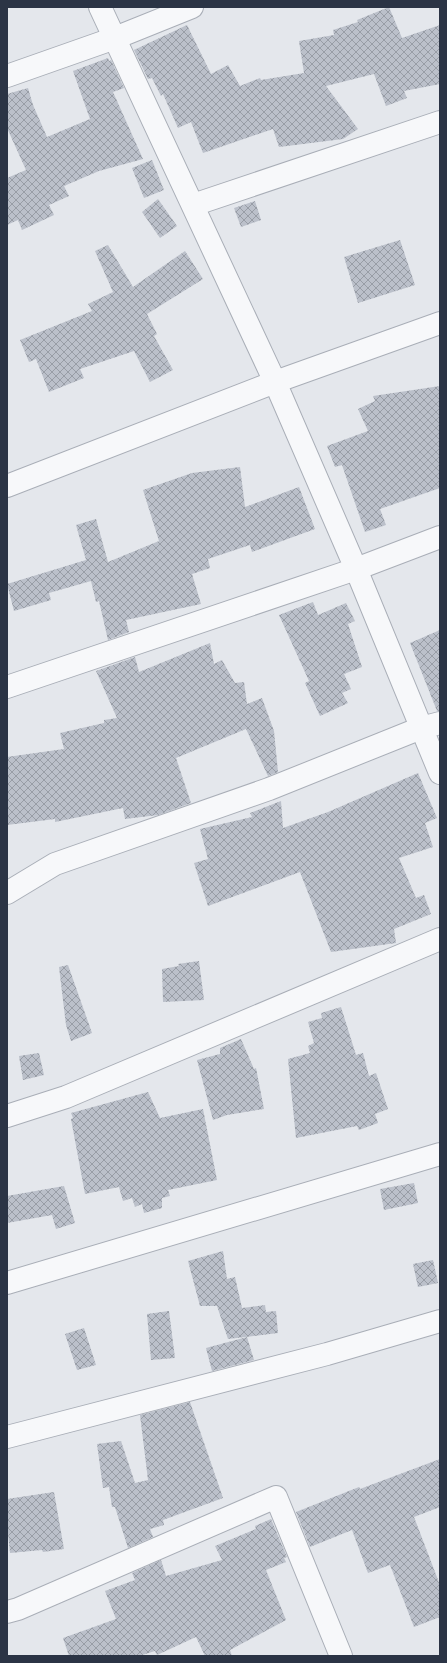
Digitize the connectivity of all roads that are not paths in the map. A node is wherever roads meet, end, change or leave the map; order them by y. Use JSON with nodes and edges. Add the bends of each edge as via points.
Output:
{"nodes":[{"id":1,"x":100,"y":7,"type":"edge"},
{"id":2,"x":192,"y":7,"type":"edge"},
{"id":3,"x":115,"y":38,"type":"junction"},
{"id":4,"x":7,"y":76,"type":"edge"},
{"id":5,"x":440,"y":122,"type":"edge"},
{"id":6,"x":193,"y":205,"type":"junction"},
{"id":7,"x":440,"y":323,"type":"edge"},
{"id":8,"x":275,"y":382,"type":"junction"},
{"id":9,"x":7,"y":486,"type":"edge"},
{"id":10,"x":440,"y":537,"type":"edge"},
{"id":11,"x":356,"y":569,"type":"junction"},
{"id":12,"x":7,"y":687,"type":"edge"},
{"id":13,"x":431,"y":725,"type":"edge"},
{"id":14,"x":440,"y":773,"type":"edge"},
{"id":15,"x":7,"y":893,"type":"edge"},
{"id":16,"x":440,"y":938,"type":"edge"},
{"id":17,"x":7,"y":1116,"type":"edge"},
{"id":18,"x":440,"y":1154,"type":"edge"},
{"id":19,"x":7,"y":1283,"type":"edge"},
{"id":20,"x":440,"y":1321,"type":"edge"},
{"id":21,"x":7,"y":1438,"type":"edge"},
{"id":22,"x":7,"y":1612,"type":"edge"},
{"id":23,"x":341,"y":1656,"type":"edge"}],
"edges":[{"from":1,"to":3,"type":"street"},
{"from":2,"to":3,"type":"street"},
{"from":3,"to":4,"type":"street"},
{"from":3,"to":6,"type":"street"},
{"from":5,"to":6,"type":"street"},
{"from":6,"to":8,"type":"street"},
{"from":7,"to":8,"type":"street"},
{"from":8,"to":9,"type":"street"},
{"from":8,"to":11,"type":"street"},
{"from":10,"to":11,"type":"street"},
{"from":11,"to":12,"type":"street"},
{"from":11,"to":13,"type":"street"},
{"from":13,"to":14,"type":"street"},
{"from":13,"to":15,"type":"street","via":[[269,789],[55,864]]},
{"from":16,"to":17,"type":"street","via":[[66,1097]]},
{"from":18,"to":19,"type":"street"},
{"from":20,"to":21,"type":"street","via":[[327,1354]]},
{"from":22,"to":23,"type":"street","via":[[276,1496]]}]}
